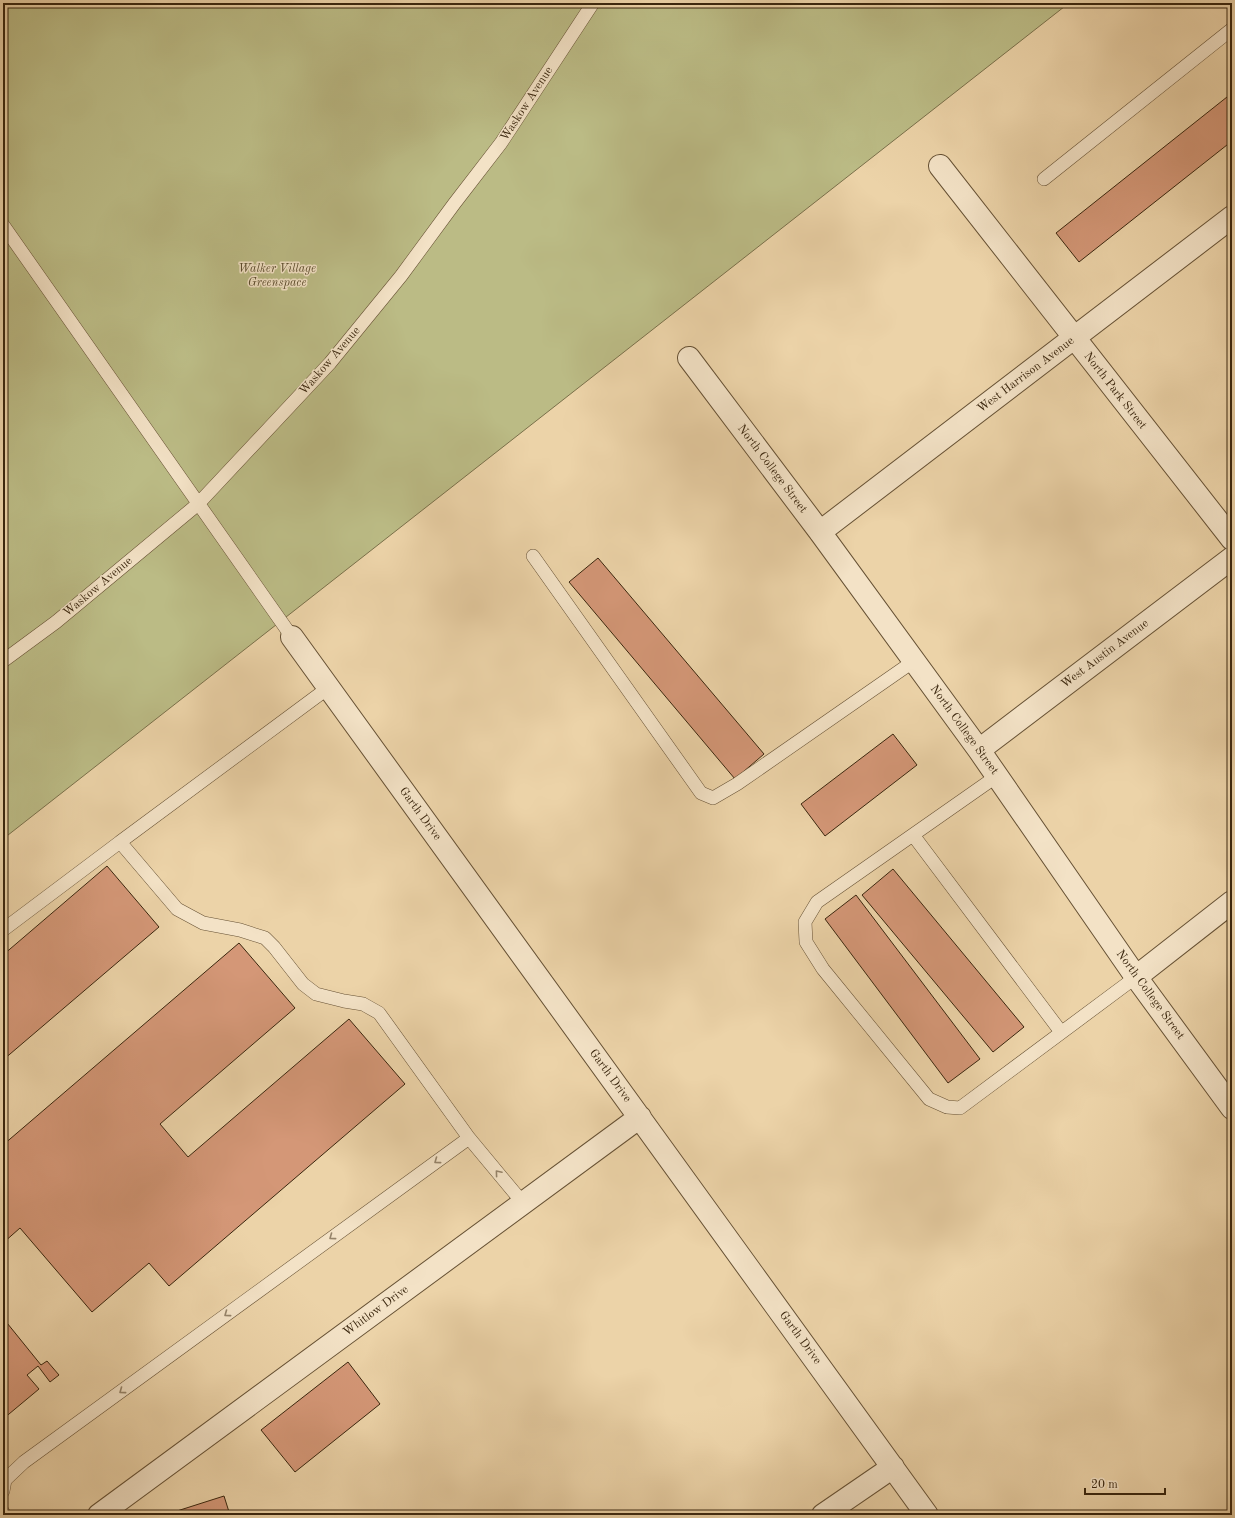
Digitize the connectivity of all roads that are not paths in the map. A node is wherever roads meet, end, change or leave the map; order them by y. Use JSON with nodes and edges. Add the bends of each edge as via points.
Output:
{"nodes":[{"id":1,"x":593,"y":3,"type":"edge"},
{"id":2,"x":1232,"y":29,"type":"edge"},
{"id":3,"x":940,"y":166,"type":"dead end"},
{"id":4,"x":1044,"y":179,"type":"dead end"},
{"id":5,"x":1232,"y":217,"type":"edge"},
{"id":6,"x":3,"y":226,"type":"edge"},
{"id":7,"x":1074,"y":338,"type":"junction"},
{"id":8,"x":689,"y":358,"type":"dead end"},
{"id":9,"x":198,"y":504,"type":"junction"},
{"id":10,"x":820,"y":532,"type":"junction"},
{"id":11,"x":1232,"y":539,"type":"edge"},
{"id":12,"x":533,"y":556,"type":"dead end"},
{"id":13,"x":1232,"y":558,"type":"edge"},
{"id":14,"x":292,"y":637,"type":"joint"},
{"id":15,"x":3,"y":661,"type":"edge"},
{"id":16,"x":914,"y":661,"type":"junction"},
{"id":17,"x":328,"y":688,"type":"junction"},
{"id":18,"x":979,"y":750,"type":"junction"},
{"id":19,"x":997,"y":776,"type":"junction"},
{"id":20,"x":913,"y":835,"type":"junction"},
{"id":21,"x":120,"y":842,"type":"junction"},
{"id":22,"x":1232,"y":902,"type":"edge"},
{"id":23,"x":3,"y":930,"type":"edge"},
{"id":24,"x":1136,"y":977,"type":"junction"},
{"id":25,"x":1061,"y":1032,"type":"junction"},
{"id":26,"x":1232,"y":1108,"type":"edge"},
{"id":27,"x":640,"y":1117,"type":"junction"},
{"id":28,"x":469,"y":1138,"type":"junction"},
{"id":29,"x":523,"y":1203,"type":"junction"},
{"id":30,"x":893,"y":1466,"type":"junction"},
{"id":31,"x":3,"y":1491,"type":"edge"},
{"id":32,"x":105,"y":1510,"type":"edge"},
{"id":33,"x":3,"y":1512,"type":"edge"},
{"id":34,"x":4,"y":1515,"type":"edge"},
{"id":35,"x":823,"y":1515,"type":"edge"},
{"id":36,"x":928,"y":1515,"type":"edge"}],
"edges":[{"from":1,"to":9,"type":"lane","name":"Waskow Avenue","via":[[502,143],[401,276],[330,363]]},
{"from":2,"to":4,"type":"lane"},
{"from":3,"to":7,"type":"street","name":"North Park Street"},
{"from":5,"to":7,"type":"street","name":"West Harrison Avenue"},
{"from":6,"to":9,"type":"lane"},
{"from":7,"to":10,"type":"street","name":"West Harrison Avenue"},
{"from":7,"to":11,"type":"street","name":"North Park Street"},
{"from":8,"to":10,"type":"street","name":"North College Street"},
{"from":9,"to":14,"type":"lane"},
{"from":9,"to":15,"type":"lane","name":"Waskow Avenue","via":[[56,622]]},
{"from":10,"to":16,"type":"street","name":"North College Street"},
{"from":12,"to":16,"type":"lane","via":[[701,793],[713,798]]},
{"from":13,"to":18,"type":"street","name":"West Austin Avenue"},
{"from":14,"to":17,"type":"street","name":"Garth Drive"},
{"from":16,"to":18,"type":"street","name":"North College Street"},
{"from":17,"to":21,"type":"lane"},
{"from":17,"to":27,"type":"street","name":"Garth Drive"},
{"from":18,"to":19,"type":"street","name":"North College Street"},
{"from":19,"to":20,"type":"lane"},
{"from":19,"to":24,"type":"street","name":"North College Street"},
{"from":20,"to":25,"type":"lane"},
{"from":20,"to":25,"type":"lane","via":[[817,902],[805,922],[805,929],[806,942],[822,969],[929,1099],[947,1107],[960,1108]]},
{"from":21,"to":23,"type":"lane"},
{"from":21,"to":28,"type":"lane","via":[[177,909],[202,923],[265,938],[303,984],[316,994],[363,1004],[379,1013]]},
{"from":22,"to":24,"type":"street"},
{"from":24,"to":25,"type":"lane"},
{"from":24,"to":26,"type":"street","name":"North College Street"},
{"from":27,"to":29,"type":"street","name":"Whitlow Drive"},
{"from":27,"to":30,"type":"street","name":"Garth Drive"},
{"from":29,"to":28,"type":"lane","one_way":true},
{"from":28,"to":31,"type":"lane","one_way":true,"via":[[24,1462],[5,1480]]},
{"from":29,"to":32,"type":"street","name":"Whitlow Drive"},
{"from":30,"to":35,"type":"street"},
{"from":30,"to":36,"type":"street","name":"Garth Drive"},
{"from":33,"to":34,"type":"lane"}]}
